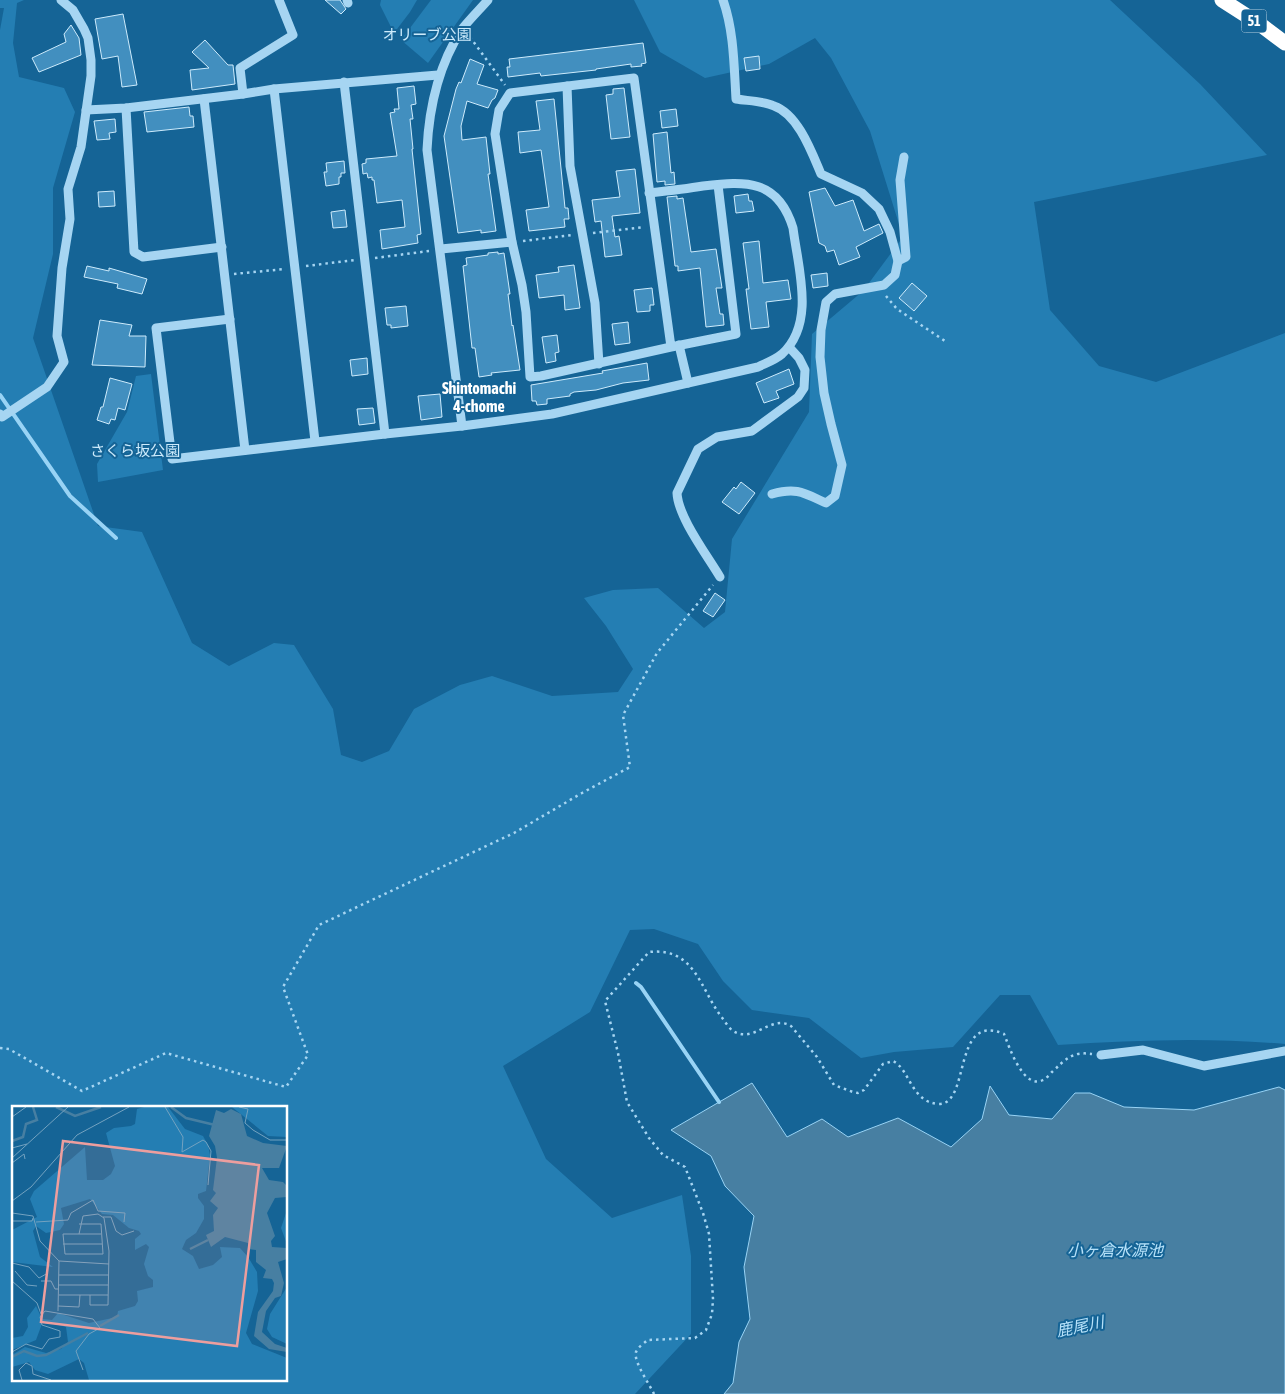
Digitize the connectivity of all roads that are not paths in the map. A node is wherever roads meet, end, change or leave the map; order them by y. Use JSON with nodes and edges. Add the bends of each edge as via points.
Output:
{"nodes":[{"id":1,"x":61,"y":0,"type":"edge"},
{"id":2,"x":279,"y":0,"type":"edge"},
{"id":3,"x":488,"y":0,"type":"edge"},
{"id":4,"x":723,"y":0,"type":"edge"},
{"id":5,"x":1222,"y":0,"type":"edge"},
{"id":6,"x":1285,"y":43,"type":"edge"},
{"id":7,"x":438,"y":75,"type":"junction"},
{"id":8,"x":344,"y":82,"type":"junction"},
{"id":9,"x":567,"y":86,"type":"junction"},
{"id":10,"x":274,"y":88,"type":"junction"},
{"id":11,"x":244,"y":94,"type":"junction"},
{"id":12,"x":204,"y":99,"type":"junction"},
{"id":13,"x":126,"y":108,"type":"junction"},
{"id":14,"x":86,"y":110,"type":"junction"},
{"id":15,"x":904,"y":157,"type":"dead end"},
{"id":16,"x":718,"y":185,"type":"junction"},
{"id":17,"x":649,"y":193,"type":"junction"},
{"id":18,"x":512,"y":242,"type":"junction"},
{"id":19,"x":222,"y":246,"type":"junction"},
{"id":20,"x":440,"y":249,"type":"junction"},
{"id":21,"x":898,"y":261,"type":"junction"},
{"id":22,"x":230,"y":319,"type":"junction"},
{"id":23,"x":675,"y":346,"type":"junction"},
{"id":24,"x":789,"y":347,"type":"junction"},
{"id":25,"x":599,"y":364,"type":"junction"},
{"id":26,"x":688,"y":383,"type":"junction"},
{"id":27,"x":3,"y":414,"type":"edge"},
{"id":28,"x":462,"y":426,"type":"junction"},
{"id":29,"x":385,"y":434,"type":"junction"},
{"id":30,"x":315,"y":442,"type":"junction"},
{"id":31,"x":245,"y":450,"type":"junction"},
{"id":32,"x":772,"y":494,"type":"dead end"},
{"id":33,"x":720,"y":577,"type":"road end"},
{"id":34,"x":1285,"y":1051,"type":"edge"},
{"id":35,"x":1101,"y":1055,"type":"road end"}],
"edges":[{"from":1,"to":14,"type":"street","via":[[73,10],[88,38],[91,76]]},
{"from":2,"to":11,"type":"street","via":[[293,35],[240,68]]},
{"from":3,"to":7,"type":"street","via":[[463,28]]},
{"from":4,"to":21,"type":"street","via":[[734,56],[736,99],[773,105],[789,115],[806,140],[821,174],[862,193],[879,209]]},
{"from":5,"to":6,"type":"highway","number":"51"},
{"from":7,"to":8,"type":"street"},
{"from":7,"to":20,"type":"street","via":[[430,110],[427,150]]},
{"from":8,"to":10,"type":"street"},
{"from":8,"to":29,"type":"street"},
{"from":9,"to":17,"type":"street","via":[[634,78]]},
{"from":9,"to":18,"type":"street","via":[[510,93],[499,110],[495,134]]},
{"from":9,"to":25,"type":"street","via":[[570,166],[595,303]]},
{"from":10,"to":11,"type":"street"},
{"from":10,"to":30,"type":"street"},
{"from":11,"to":12,"type":"street"},
{"from":12,"to":13,"type":"street"},
{"from":12,"to":19,"type":"street"},
{"from":13,"to":14,"type":"street"},
{"from":13,"to":19,"type":"street","via":[[134,252],[143,257]]},
{"from":14,"to":27,"type":"street","via":[[81,146],[68,188],[70,219],[62,268],[57,336],[64,362],[47,387]]},
{"from":15,"to":21,"type":"street","via":[[900,180],[906,257]]},
{"from":16,"to":17,"type":"street"},
{"from":16,"to":23,"type":"street","via":[[736,334]]},
{"from":16,"to":24,"type":"street","via":[[741,183],[757,186],[781,202],[790,219],[803,306],[800,328]]},
{"from":17,"to":23,"type":"street"},
{"from":18,"to":20,"type":"street"},
{"from":18,"to":25,"type":"street","via":[[526,312],[530,377]]},
{"from":19,"to":22,"type":"street"},
{"from":20,"to":28,"type":"street"},
{"from":21,"to":32,"type":"street","via":[[895,275],[884,285],[835,294],[826,302],[820,357],[829,416],[842,464],[835,496],[826,503],[802,492],[787,490]]},
{"from":22,"to":31,"type":"street"},
{"from":22,"to":31,"type":"street","via":[[156,328],[172,459]]},
{"from":23,"to":25,"type":"street"},
{"from":23,"to":26,"type":"street"},
{"from":24,"to":26,"type":"street","via":[[780,356],[758,367]]},
{"from":24,"to":33,"type":"street","via":[[805,370],[804,388],[798,397],[752,431],[717,437],[698,449],[677,492],[682,514]]},
{"from":26,"to":28,"type":"street","via":[[552,414]]},
{"from":28,"to":29,"type":"street"},
{"from":29,"to":30,"type":"street"},
{"from":30,"to":31,"type":"street"},
{"from":34,"to":35,"type":"street","via":[[1204,1066],[1143,1050]]}]}
